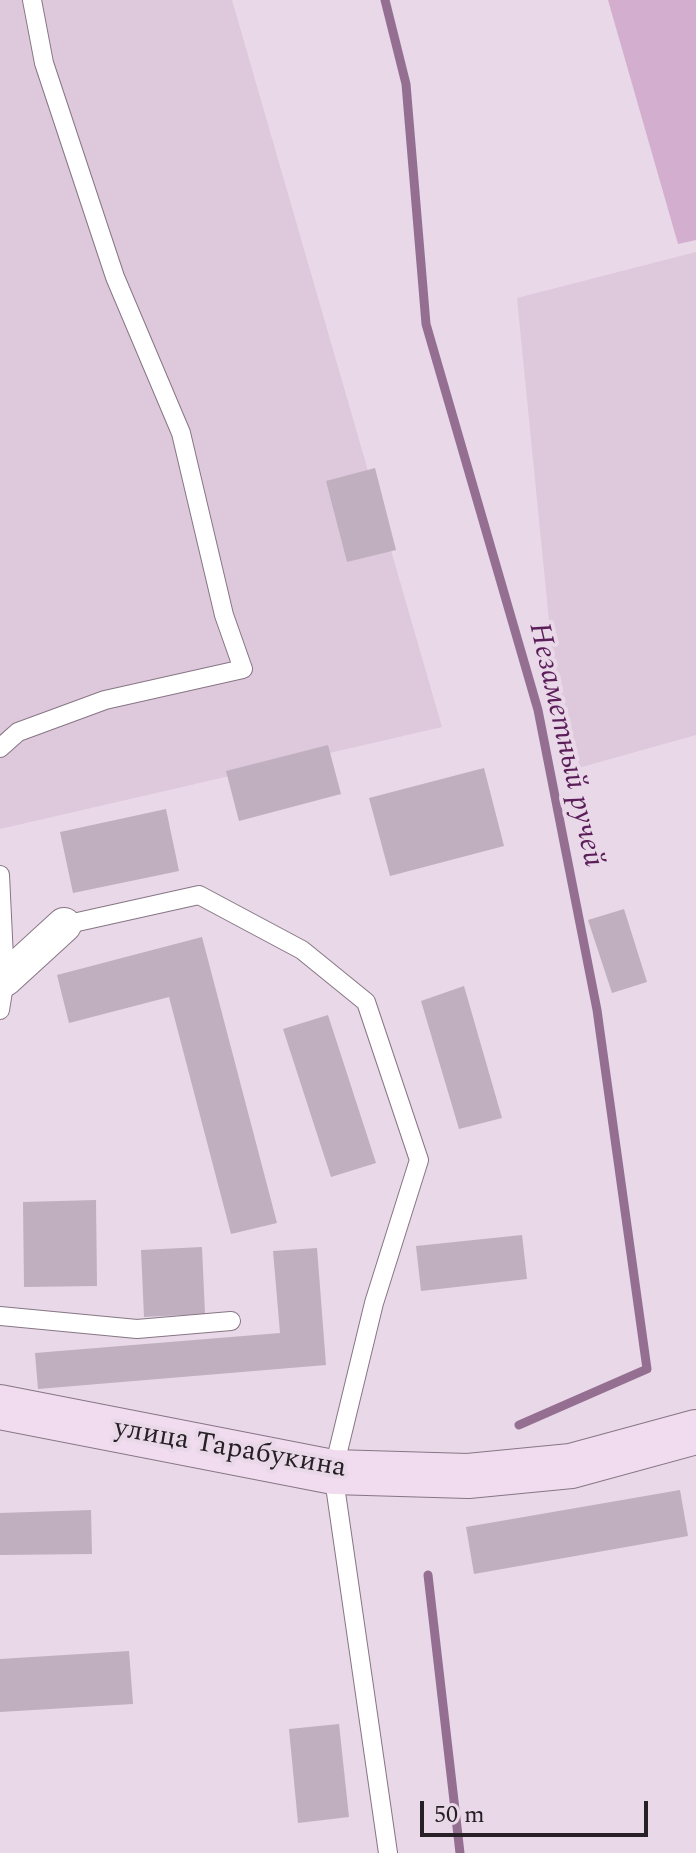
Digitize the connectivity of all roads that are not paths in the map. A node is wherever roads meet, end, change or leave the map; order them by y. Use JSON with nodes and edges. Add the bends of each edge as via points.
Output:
{"nodes":[{"id":1,"x":32,"y":0,"type":"edge"},
{"id":2,"x":0,"y":748,"type":"edge"},
{"id":3,"x":0,"y":875,"type":"edge"},
{"id":4,"x":64,"y":925,"type":"joint"},
{"id":5,"x":2,"y":990,"type":"edge"},
{"id":6,"x":0,"y":1316,"type":"edge"},
{"id":7,"x":231,"y":1321,"type":"dead end"},
{"id":8,"x":0,"y":1407,"type":"edge"},
{"id":9,"x":696,"y":1432,"type":"edge"},
{"id":10,"x":333,"y":1472,"type":"junction"},
{"id":11,"x":388,"y":1853,"type":"edge"}],
"edges":[{"from":1,"to":2,"type":"lane","via":[[44,63],[115,277],[181,433],[224,615],[243,669],[105,700],[18,732]]},
{"from":3,"to":5,"type":"lane"},
{"from":4,"to":5,"type":"street"},
{"from":4,"to":10,"type":"lane","via":[[199,895],[302,950],[366,1002],[419,1160],[374,1303]]},
{"from":6,"to":7,"type":"lane","via":[[137,1329]]},
{"from":8,"to":10,"type":"street","name":"улица Тарабукина"},
{"from":9,"to":10,"type":"street","name":"улица Тарабукина","via":[[571,1466],[468,1476]]},
{"from":10,"to":11,"type":"lane"}]}
